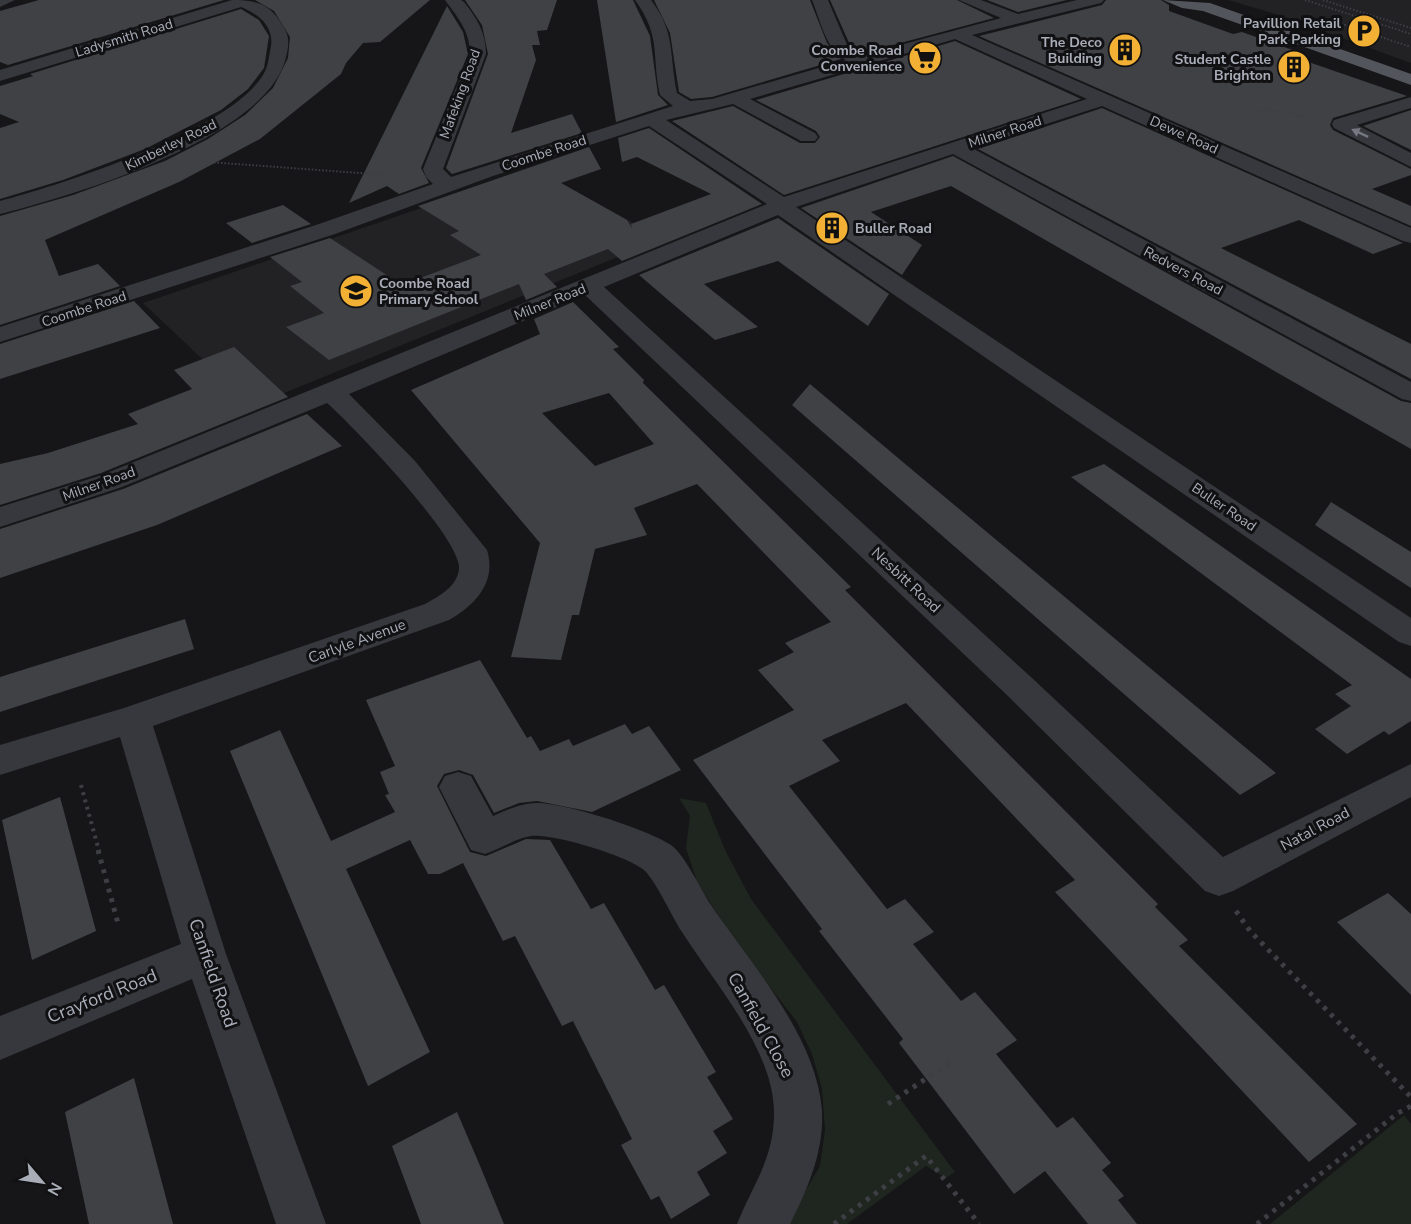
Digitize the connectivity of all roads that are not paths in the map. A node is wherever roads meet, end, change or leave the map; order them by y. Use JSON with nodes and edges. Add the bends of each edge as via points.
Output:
{"nodes":[{"id":1,"x":7,"y":0,"type":"edge"},
{"id":2,"x":453,"y":0,"type":"edge"},
{"id":3,"x":643,"y":0,"type":"edge"},
{"id":4,"x":820,"y":0,"type":"edge"},
{"id":5,"x":968,"y":0,"type":"edge"},
{"id":6,"x":1096,"y":0,"type":"edge"},
{"id":7,"x":1171,"y":0,"type":"edge"},
{"id":8,"x":245,"y":1,"type":"edge"},
{"id":9,"x":0,"y":2,"type":"edge"},
{"id":10,"x":1205,"y":3,"type":"edge"},
{"id":11,"x":1017,"y":19,"type":"junction"},
{"id":12,"x":956,"y":34,"type":"junction"},
{"id":13,"x":861,"y":61,"type":"junction"},
{"id":14,"x":0,"y":76,"type":"edge"},
{"id":15,"x":1411,"y":80,"type":"edge"},
{"id":16,"x":735,"y":98,"type":"junction"},
{"id":17,"x":1104,"y":99,"type":"junction"},
{"id":18,"x":1411,"y":102,"type":"edge"},
{"id":19,"x":687,"y":107,"type":"junction"},
{"id":20,"x":650,"y":118,"type":"junction"},
{"id":21,"x":808,"y":137,"type":"dead end"},
{"id":22,"x":956,"y":148,"type":"junction"},
{"id":23,"x":1411,"y":161,"type":"edge"},
{"id":24,"x":451,"y":186,"type":"junction"},
{"id":25,"x":0,"y":208,"type":"edge"},
{"id":26,"x":781,"y":208,"type":"junction"},
{"id":27,"x":1411,"y":236,"type":"edge"},
{"id":28,"x":589,"y":286,"type":"junction"},
{"id":29,"x":0,"y":335,"type":"edge"},
{"id":30,"x":331,"y":392,"type":"junction"},
{"id":31,"x":1411,"y":393,"type":"edge"},
{"id":32,"x":0,"y":517,"type":"edge"},
{"id":33,"x":1411,"y":634,"type":"edge"},
{"id":34,"x":133,"y":719,"type":"junction"},
{"id":35,"x":0,"y":760,"type":"edge"},
{"id":36,"x":1411,"y":779,"type":"edge"},
{"id":37,"x":458,"y":787,"type":"dead end"},
{"id":38,"x":1219,"y":879,"type":"joint"},
{"id":39,"x":205,"y":954,"type":"junction"},
{"id":40,"x":0,"y":1038,"type":"edge"},
{"id":41,"x":301,"y":1224,"type":"edge"},
{"id":42,"x":762,"y":1224,"type":"edge"}],
"edges":[{"from":1,"to":9,"type":"street"},
{"from":2,"to":24,"type":"street","name":"Mafeking Road","via":[[470,20],[479,43],[434,169],[436,177]]},
{"from":3,"to":19,"type":"street","via":[[665,43],[669,95]]},
{"from":4,"to":13,"type":"street","via":[[844,53]]},
{"from":5,"to":11,"type":"street"},
{"from":6,"to":11,"type":"street","name":"Coombe Road"},
{"from":7,"to":10,"type":"main road","via":[[1187,5]]},
{"from":8,"to":14,"type":"street","name":"Ladysmith Road"},
{"from":8,"to":25,"type":"street","name":"Kimberley Road","via":[[267,15],[278,32],[281,55],[274,72],[255,95],[235,111],[159,154],[80,185]]},
{"from":10,"to":15,"type":"main road"},
{"from":11,"to":12,"type":"street","name":"Coombe Road"},
{"from":12,"to":13,"type":"street","name":"Coombe Road"},
{"from":12,"to":17,"type":"street","name":"Dewe Road"},
{"from":13,"to":16,"type":"street","name":"Coombe Road"},
{"from":16,"to":19,"type":"street","name":"Coombe Road"},
{"from":16,"to":21,"type":"street"},
{"from":17,"to":22,"type":"street","name":"Milner Road"},
{"from":17,"to":27,"type":"street","name":"Dewe Road"},
{"from":23,"to":18,"type":"street","one_way":true,"via":[[1341,124]]},
{"from":19,"to":20,"type":"street","name":"Coombe Road"},
{"from":20,"to":24,"type":"street","name":"Coombe Road"},
{"from":20,"to":26,"type":"street","name":"Buller Road","via":[[778,202]]},
{"from":22,"to":26,"type":"street","name":"Milner Road"},
{"from":22,"to":31,"type":"street","name":"Redvers Road"},
{"from":24,"to":29,"type":"street","name":"Coombe Road"},
{"from":26,"to":28,"type":"street","name":"Milner Road"},
{"from":26,"to":33,"type":"street","name":"Buller Road"},
{"from":28,"to":30,"type":"street","name":"Milner Road"},
{"from":28,"to":38,"type":"street","name":"Nesbitt Road","via":[[997,664]]},
{"from":30,"to":32,"type":"street","name":"Milner Road","via":[[112,481]]},
{"from":30,"to":34,"type":"street","name":"Carlyle Avenue","via":[[392,452],[471,550],[476,566],[469,587],[438,612]]},
{"from":34,"to":35,"type":"street","name":"Carlyle Avenue"},
{"from":34,"to":39,"type":"street","name":"Canfield Road"},
{"from":36,"to":38,"type":"street","name":"Natal Road"},
{"from":37,"to":42,"type":"street","name":"Canfield Close","via":[[485,838],[530,820],[551,820],[639,849],[658,858],[668,872],[755,1008],[793,1079],[798,1110],[796,1144],[780,1191]]},
{"from":39,"to":40,"type":"street","name":"Crayford Road"},
{"from":39,"to":41,"type":"street","name":"Canfield Road"}]}
